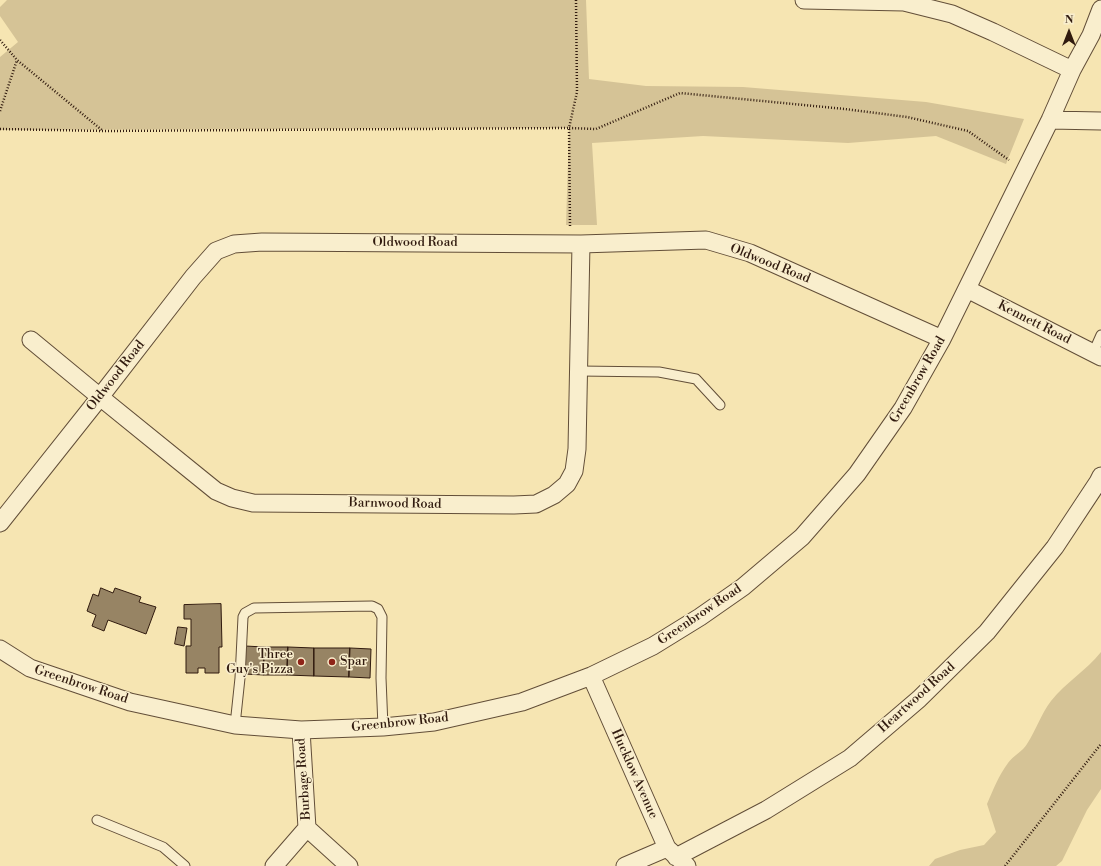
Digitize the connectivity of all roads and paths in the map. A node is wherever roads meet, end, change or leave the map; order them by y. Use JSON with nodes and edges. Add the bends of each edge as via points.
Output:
{"nodes":[{"id":1,"x":576,"y":0,"type":"edge"},
{"id":2,"x":804,"y":0,"type":"edge"},
{"id":3,"x":904,"y":1,"type":"edge"},
{"id":4,"x":1101,"y":9,"type":"edge"},
{"id":5,"x":0,"y":40,"type":"edge"},
{"id":6,"x":17,"y":60,"type":"junction"},
{"id":7,"x":1072,"y":70,"type":"junction"},
{"id":8,"x":0,"y":111,"type":"edge"},
{"id":9,"x":1050,"y":120,"type":"junction"},
{"id":10,"x":1101,"y":121,"type":"edge"},
{"id":11,"x":569,"y":128,"type":"junction"},
{"id":12,"x":0,"y":129,"type":"edge"},
{"id":13,"x":104,"y":131,"type":"junction"},
{"id":14,"x":1025,"y":170,"type":"junction"},
{"id":15,"x":575,"y":244,"type":"junction"},
{"id":16,"x":967,"y":290,"type":"junction"},
{"id":17,"x":1101,"y":335,"type":"edge"},
{"id":18,"x":942,"y":339,"type":"junction"},
{"id":19,"x":31,"y":340,"type":"dead end"},
{"id":20,"x":1097,"y":355,"type":"edge"},
{"id":21,"x":579,"y":371,"type":"junction"},
{"id":22,"x":100,"y":397,"type":"junction"},
{"id":23,"x":720,"y":405,"type":"dead end"},
{"id":24,"x":1101,"y":476,"type":"edge"},
{"id":25,"x":0,"y":523,"type":"edge"},
{"id":26,"x":0,"y":649,"type":"edge"},
{"id":27,"x":591,"y":676,"type":"junction"},
{"id":28,"x":235,"y":725,"type":"junction"},
{"id":29,"x":383,"y":727,"type":"junction"},
{"id":30,"x":301,"y":730,"type":"junction"},
{"id":31,"x":1101,"y":744,"type":"edge"},
{"id":32,"x":97,"y":820,"type":"dead end"},
{"id":33,"x":307,"y":828,"type":"junction"},
{"id":34,"x":677,"y":857,"type":"edge"},
{"id":35,"x":185,"y":866,"type":"edge"},
{"id":36,"x":274,"y":866,"type":"edge"},
{"id":37,"x":349,"y":866,"type":"edge"},
{"id":38,"x":625,"y":866,"type":"edge"},
{"id":39,"x":1005,"y":866,"type":"edge"}],
"edges":[{"from":1,"to":11,"type":"path","via":[[577,92]]},
{"from":2,"to":3,"type":"street"},
{"from":3,"to":7,"type":"street","via":[[952,14]]},
{"from":4,"to":7,"type":"street","name":"Greenbrow Road","via":[[1091,36]]},
{"from":5,"to":6,"type":"path"},
{"from":6,"to":8,"type":"path"},
{"from":6,"to":13,"type":"path"},
{"from":7,"to":9,"type":"street","name":"Greenbrow Road"},
{"from":9,"to":10,"type":"street"},
{"from":9,"to":14,"type":"street","name":"Greenbrow Road"},
{"from":11,"to":13,"type":"path"},
{"from":11,"to":14,"type":"path","via":[[596,128],[680,93],[907,117],[968,131]]},
{"from":11,"to":15,"type":"path"},
{"from":12,"to":13,"type":"path"},
{"from":14,"to":16,"type":"street","name":"Greenbrow Road"},
{"from":15,"to":18,"type":"street","name":"Oldwood Road","via":[[706,240],[750,253]]},
{"from":15,"to":21,"type":"street","name":"Barnwood Road"},
{"from":15,"to":22,"type":"street","name":"Oldwood Road","via":[[234,244],[216,251],[193,276]]},
{"from":16,"to":18,"type":"street","name":"Greenbrow Road"},
{"from":16,"to":20,"type":"street","name":"Kennett Road"},
{"from":17,"to":20,"type":"lane"},
{"from":18,"to":27,"type":"street","name":"Greenbrow Road","via":[[903,408],[857,474],[802,537],[743,587],[700,617],[654,646]]},
{"from":19,"to":22,"type":"street","name":"Barnwood Road"},
{"from":21,"to":22,"type":"street","name":"Barnwood Road","via":[[574,471],[567,484],[554,495],[536,504],[253,502],[232,498],[216,491]]},
{"from":21,"to":23,"type":"lane","via":[[659,372],[696,379]]},
{"from":22,"to":25,"type":"street","name":"Oldwood Road"},
{"from":24,"to":34,"type":"street","name":"Heartwood Road","via":[[1055,547],[987,632],[919,700],[850,758],[766,810]]},
{"from":26,"to":28,"type":"street","name":"Greenbrow Road","via":[[30,668],[130,702]]},
{"from":27,"to":29,"type":"street","name":"Greenbrow Road","via":[[522,702],[434,722]]},
{"from":27,"to":34,"type":"street","name":"Hucklow Avenue"},
{"from":28,"to":29,"type":"lane","via":[[245,613],[254,608],[372,606],[378,609],[382,617]]},
{"from":28,"to":30,"type":"street","name":"Greenbrow Road"},
{"from":29,"to":30,"type":"street","name":"Greenbrow Road"},
{"from":30,"to":33,"type":"street","name":"Burbage Road"},
{"from":31,"to":39,"type":"path"},
{"from":32,"to":35,"type":"lane","via":[[163,848]]},
{"from":33,"to":36,"type":"street","name":"Burbage Road"},
{"from":33,"to":37,"type":"street","name":"Burbage Road"},
{"from":34,"to":38,"type":"street","name":"Heartwood Road"}]}
